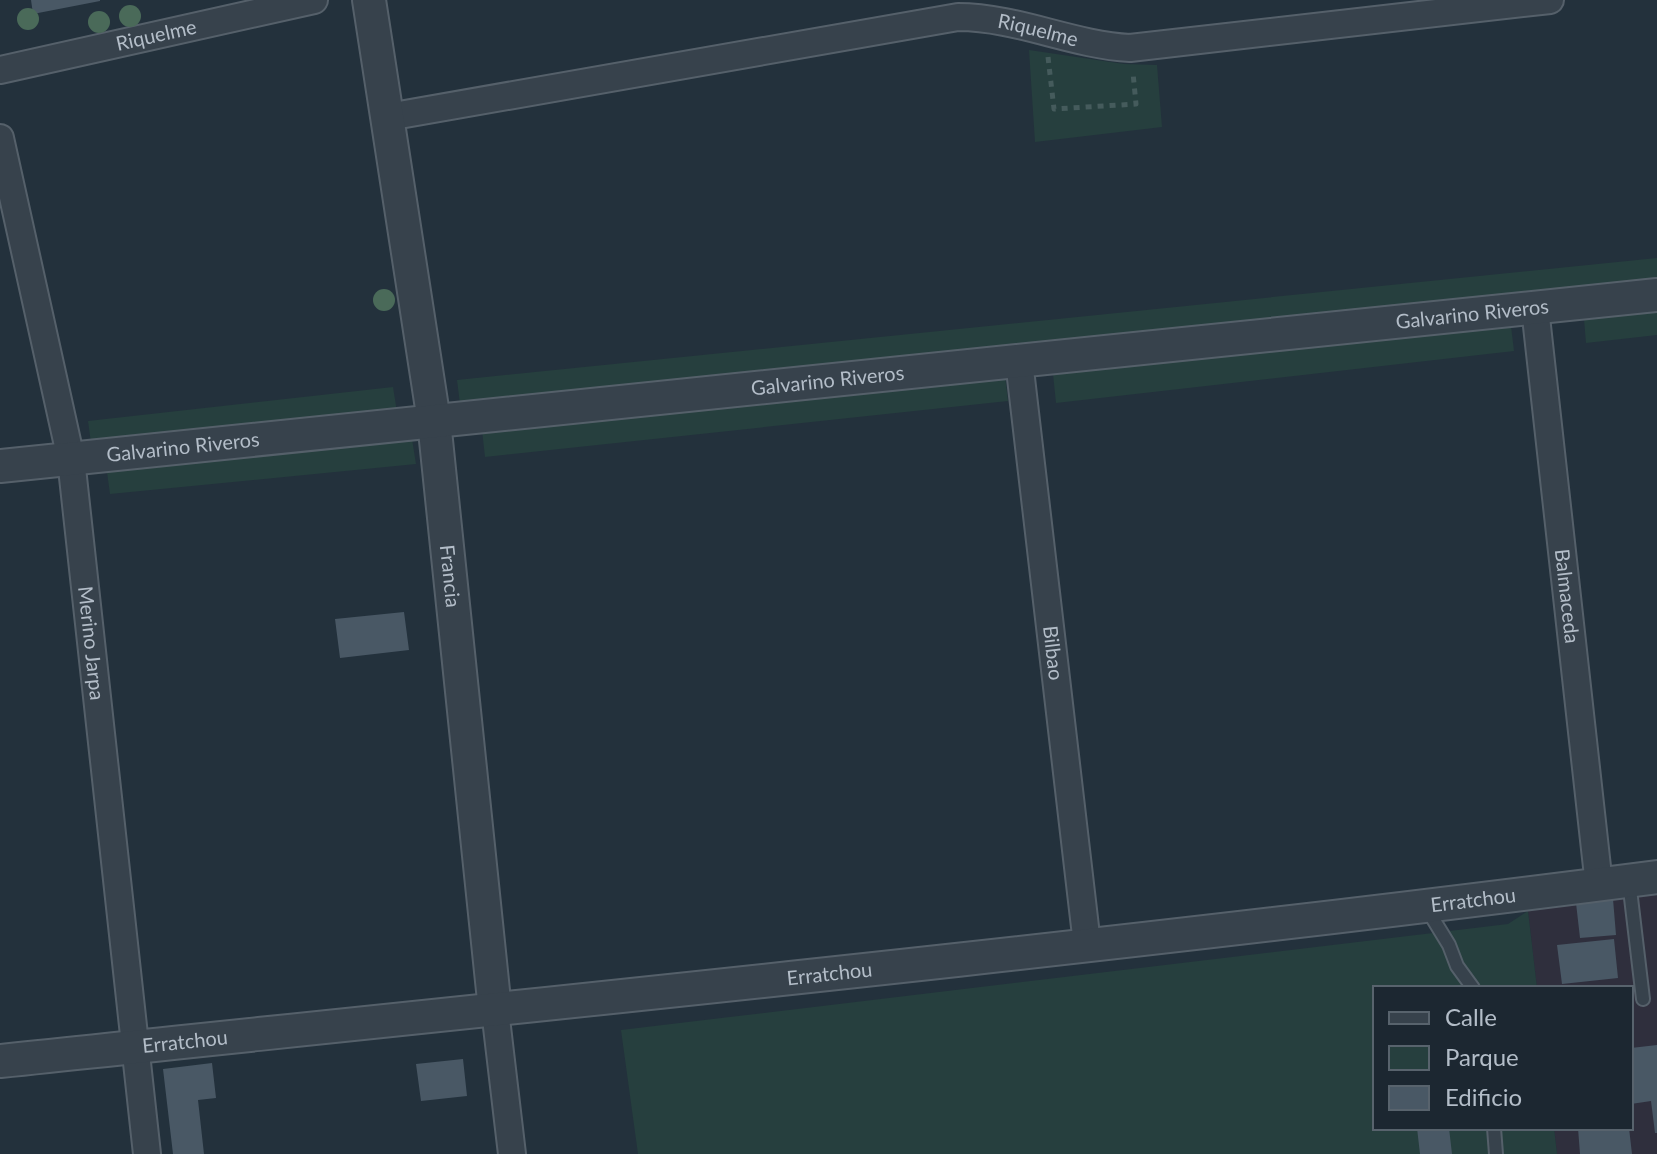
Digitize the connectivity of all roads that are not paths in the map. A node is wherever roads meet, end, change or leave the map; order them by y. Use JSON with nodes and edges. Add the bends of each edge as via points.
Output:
{"nodes":[{"id":1,"x":314,"y":0,"type":"edge"},
{"id":2,"x":369,"y":0,"type":"edge"},
{"id":3,"x":1550,"y":0,"type":"edge"},
{"id":4,"x":1380,"y":10,"type":"edge"},
{"id":5,"x":0,"y":70,"type":"edge"},
{"id":6,"x":388,"y":117,"type":"junction"},
{"id":7,"x":0,"y":138,"type":"edge"},
{"id":8,"x":1657,"y":295,"type":"edge"},
{"id":9,"x":1535,"y":308,"type":"junction"},
{"id":10,"x":1019,"y":361,"type":"junction"},
{"id":11,"x":434,"y":421,"type":"junction"},
{"id":12,"x":71,"y":459,"type":"junction"},
{"id":13,"x":0,"y":466,"type":"edge"},
{"id":14,"x":1628,"y":881,"type":"edge"},
{"id":15,"x":1425,"y":907,"type":"junction"},
{"id":16,"x":1087,"y":944,"type":"junction"},
{"id":17,"x":1472,"y":986,"type":"edge"},
{"id":18,"x":1643,"y":999,"type":"dead end"},
{"id":19,"x":495,"y":1010,"type":"junction"},
{"id":20,"x":137,"y":1047,"type":"junction"},
{"id":21,"x":0,"y":1061,"type":"edge"},
{"id":22,"x":1494,"y":1130,"type":"edge"},
{"id":23,"x":147,"y":1154,"type":"edge"},
{"id":24,"x":512,"y":1154,"type":"edge"},
{"id":25,"x":1496,"y":1154,"type":"edge"}],
"edges":[{"from":1,"to":5,"type":"street","name":"Riquelme"},
{"from":2,"to":6,"type":"street","name":"Francia"},
{"from":3,"to":4,"type":"street","name":"Riquelme"},
{"from":4,"to":6,"type":"street","name":"Riquelme","via":[[1130,48],[998,20],[958,17]]},
{"from":6,"to":11,"type":"street","name":"Francia"},
{"from":7,"to":12,"type":"street","name":"Merino Jarpa"},
{"from":8,"to":9,"type":"street","name":"Galvarino Riveros"},
{"from":9,"to":10,"type":"street","name":"Galvarino Riveros"},
{"from":9,"to":14,"type":"street","name":"Balmaceda"},
{"from":10,"to":11,"type":"street","name":"Galvarino Riveros"},
{"from":10,"to":16,"type":"street","name":"Bilbao"},
{"from":11,"to":12,"type":"street","name":"Galvarino Riveros"},
{"from":11,"to":19,"type":"street","name":"Francia"},
{"from":12,"to":13,"type":"street","name":"Galvarino Riveros"},
{"from":12,"to":20,"type":"street","name":"Merino Jarpa"},
{"from":14,"to":15,"type":"street","name":"Erratchou"},
{"from":14,"to":18,"type":"lane"},
{"from":15,"to":16,"type":"street","name":"Erratchou"},
{"from":15,"to":17,"type":"lane"},
{"from":16,"to":19,"type":"street","name":"Erratchou"},
{"from":19,"to":20,"type":"street","name":"Erratchou"},
{"from":19,"to":24,"type":"street","name":"Francia"},
{"from":20,"to":21,"type":"street","name":"Erratchou"},
{"from":20,"to":23,"type":"street","name":"Merino Jarpa"},
{"from":22,"to":25,"type":"lane"}]}
